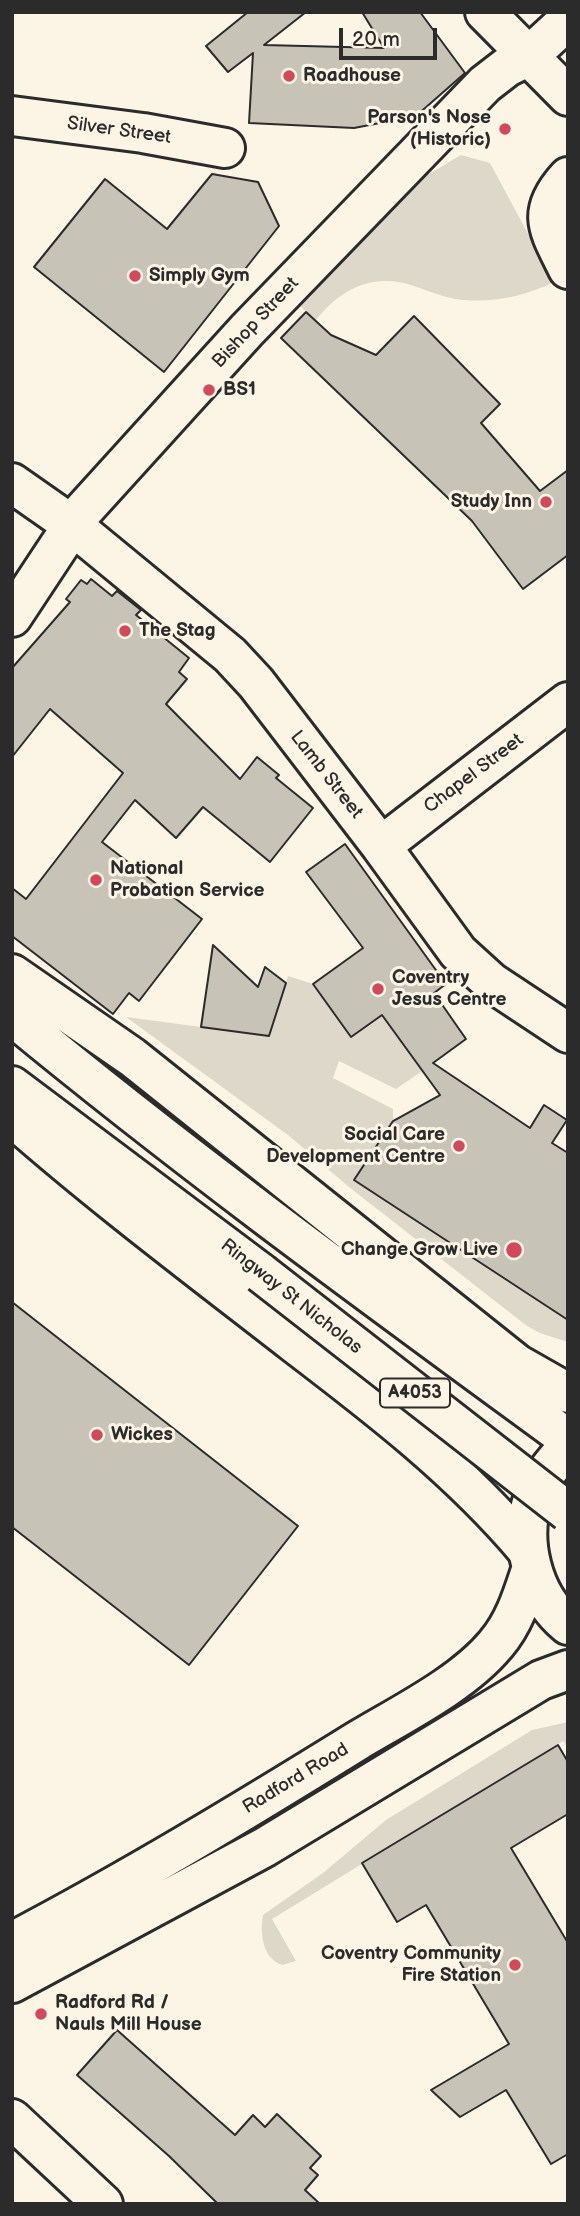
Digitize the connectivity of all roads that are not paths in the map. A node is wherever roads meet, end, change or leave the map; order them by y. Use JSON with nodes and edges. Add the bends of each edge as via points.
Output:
{"nodes":[{"id":1,"x":485,"y":12,"type":"edge"},
{"id":2,"x":568,"y":20,"type":"edge"},
{"id":3,"x":529,"y":57,"type":"junction"},
{"id":4,"x":568,"y":96,"type":"edge"},
{"id":5,"x":12,"y":116,"type":"edge"},
{"id":6,"x":225,"y":148,"type":"dead end"},
{"id":7,"x":568,"y":177,"type":"edge"},
{"id":8,"x":568,"y":270,"type":"edge"},
{"id":9,"x":12,"y":482,"type":"edge"},
{"id":10,"x":72,"y":525,"type":"junction"},
{"id":11,"x":12,"y":617,"type":"edge"},
{"id":12,"x":568,"y":702,"type":"edge"},
{"id":13,"x":381,"y":846,"type":"junction"},
{"id":14,"x":12,"y":974,"type":"edge"},
{"id":15,"x":12,"y":1016,"type":"edge"},
{"id":16,"x":568,"y":1033,"type":"edge"},
{"id":17,"x":12,"y":1086,"type":"edge"},
{"id":18,"x":12,"y":1117,"type":"edge"},
{"id":19,"x":568,"y":1393,"type":"edge"},
{"id":20,"x":568,"y":1439,"type":"edge"},
{"id":21,"x":568,"y":1447,"type":"edge"},
{"id":22,"x":568,"y":1512,"type":"edge"},
{"id":23,"x":530,"y":1559,"type":"junction"},
{"id":24,"x":568,"y":1625,"type":"edge"},
{"id":25,"x":568,"y":1670,"type":"edge"},
{"id":26,"x":12,"y":1942,"type":"edge"},
{"id":27,"x":12,"y":1983,"type":"edge"},
{"id":28,"x":12,"y":2119,"type":"edge"},
{"id":29,"x":103,"y":2204,"type":"edge"}],
"edges":[{"from":1,"to":3,"type":"main road"},
{"from":2,"to":3,"type":"main road","name":"Bishop Street"},
{"from":3,"to":4,"type":"main road"},
{"from":3,"to":10,"type":"main road","name":"Bishop Street","via":[[507,67],[477,92],[247,330]]},
{"from":5,"to":6,"type":"main road","name":"Silver Street"},
{"from":7,"to":8,"type":"main road","via":[[554,192],[546,220]]},
{"from":9,"to":10,"type":"main road","name":"Lamb Street"},
{"from":10,"to":11,"type":"main road","name":"Bishop Street"},
{"from":10,"to":13,"type":"main road","name":"Lamb Street","via":[[230,655]]},
{"from":12,"to":13,"type":"main road","name":"Chapel Street"},
{"from":13,"to":16,"type":"main road","name":"Lamb Street","via":[[458,952],[491,982]]},
{"from":14,"to":19,"type":"main road","via":[[132,1057],[517,1364]]},
{"from":15,"to":20,"type":"main road","number":"A4053","via":[[292,1236]]},
{"from":17,"to":22,"type":"main road","name":"Ringway St Nicholas","number":"A4053","bridge":true},
{"from":18,"to":23,"type":"main road","via":[[86,1182],[402,1426],[471,1488]]},
{"from":21,"to":23,"type":"main road","via":[[551,1464],[534,1496],[528,1525]]},
{"from":23,"to":24,"type":"main road","via":[[544,1598]]},
{"from":23,"to":26,"type":"main road","name":"Radford Road","via":[[518,1606],[504,1633],[482,1659],[446,1686],[259,1802]]},
{"from":25,"to":27,"type":"main road","via":[[541,1680],[214,1875]]},
{"from":28,"to":29,"type":"main road"}]}
